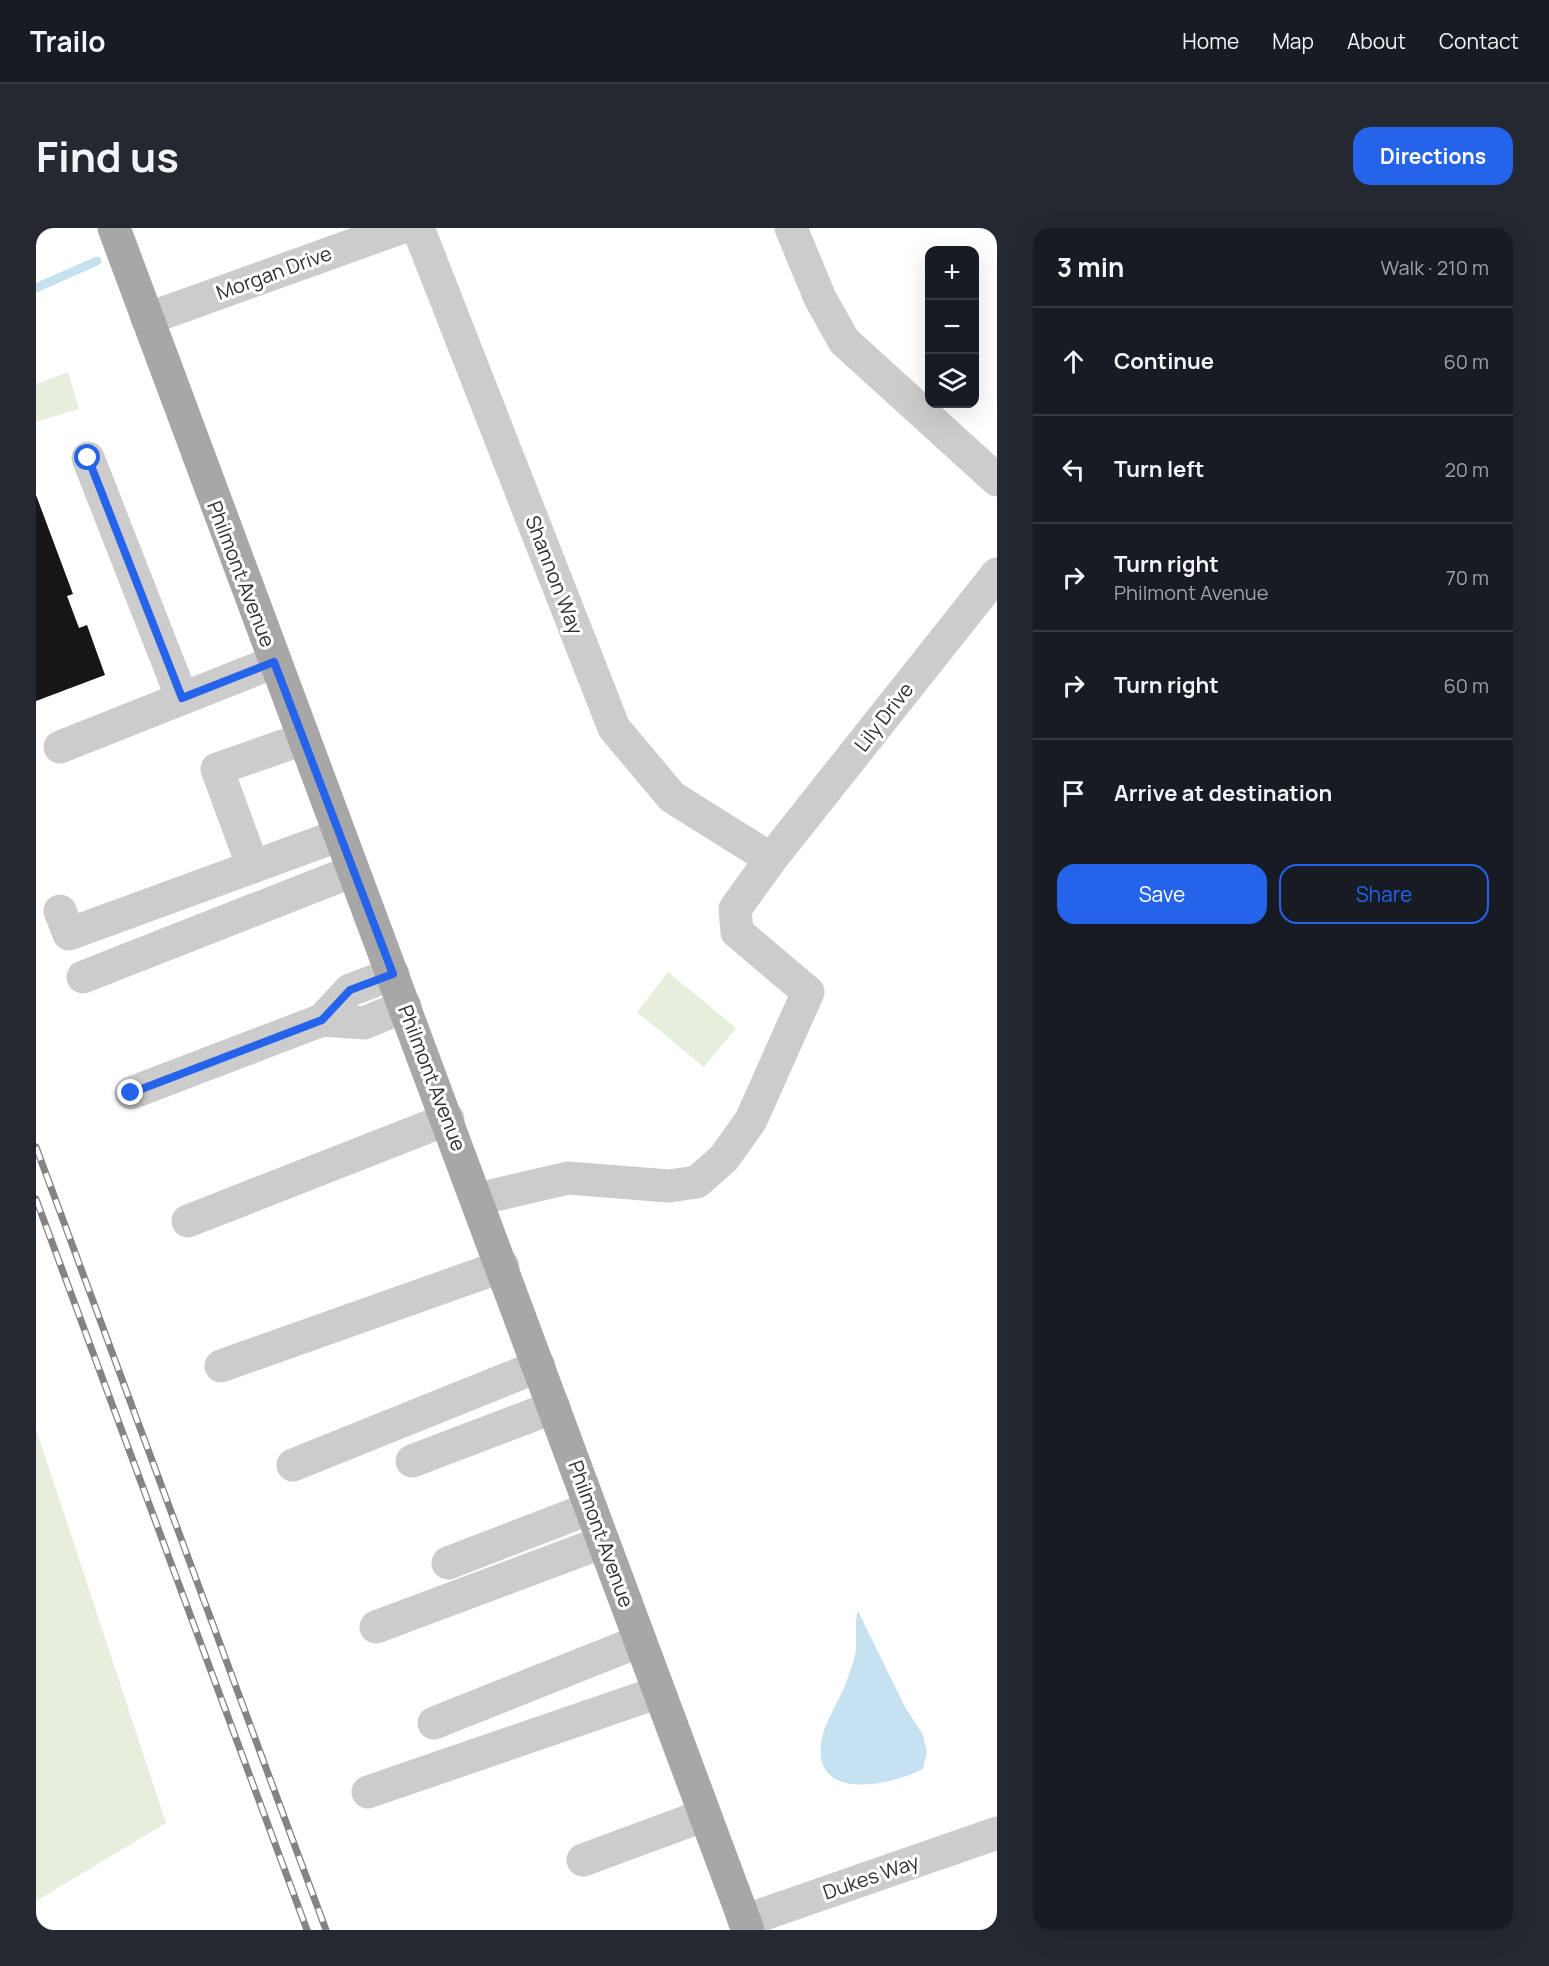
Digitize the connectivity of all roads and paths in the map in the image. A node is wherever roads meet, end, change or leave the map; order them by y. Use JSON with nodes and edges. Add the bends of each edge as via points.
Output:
{"nodes":[{"id":1,"x":114,"y":228,"type":"edge"},
{"id":2,"x":400,"y":228,"type":"edge"},
{"id":3,"x":418,"y":228,"type":"edge"},
{"id":4,"x":791,"y":228,"type":"edge"},
{"id":5,"x":147,"y":319,"type":"junction"},
{"id":6,"x":88,"y":458,"type":"dead end"},
{"id":7,"x":997,"y":480,"type":"edge"},
{"id":8,"x":997,"y":574,"type":"edge"},
{"id":9,"x":274,"y":662,"type":"junction"},
{"id":10,"x":182,"y":698,"type":"junction"},
{"id":11,"x":303,"y":739,"type":"junction"},
{"id":12,"x":60,"y":747,"type":"dead end"},
{"id":13,"x":340,"y":836,"type":"junction"},
{"id":14,"x":771,"y":859,"type":"junction"},
{"id":15,"x":253,"y":867,"type":"junction"},
{"id":16,"x":353,"y":871,"type":"junction"},
{"id":17,"x":60,"y":911,"type":"dead end"},
{"id":18,"x":393,"y":974,"type":"junction"},
{"id":19,"x":83,"y":977,"type":"dead end"},
{"id":20,"x":405,"y":1006,"type":"junction"},
{"id":21,"x":322,"y":1020,"type":"junction"},
{"id":22,"x":131,"y":1093,"type":"dead end"},
{"id":23,"x":448,"y":1119,"type":"junction"},
{"id":24,"x":478,"y":1199,"type":"junction"},
{"id":25,"x":188,"y":1221,"type":"dead end"},
{"id":26,"x":503,"y":1266,"type":"junction"},
{"id":27,"x":221,"y":1366,"type":"dead end"},
{"id":28,"x":539,"y":1366,"type":"junction"},
{"id":29,"x":554,"y":1407,"type":"junction"},
{"id":30,"x":412,"y":1461,"type":"dead end"},
{"id":31,"x":293,"y":1465,"type":"dead end"},
{"id":32,"x":591,"y":1508,"type":"junction"},
{"id":33,"x":603,"y":1542,"type":"junction"},
{"id":34,"x":448,"y":1563,"type":"dead end"},
{"id":35,"x":376,"y":1627,"type":"dead end"},
{"id":36,"x":640,"y":1641,"type":"junction"},
{"id":37,"x":659,"y":1692,"type":"junction"},
{"id":38,"x":434,"y":1722,"type":"dead end"},
{"id":39,"x":368,"y":1792,"type":"dead end"},
{"id":40,"x":705,"y":1815,"type":"junction"},
{"id":41,"x":997,"y":1833,"type":"edge"},
{"id":42,"x":583,"y":1860,"type":"dead end"},
{"id":43,"x":746,"y":1925,"type":"edge"}],
"edges":[{"from":1,"to":5,"type":"main road","name":"Philmont Avenue"},
{"from":2,"to":5,"type":"street","name":"Morgan Drive"},
{"from":3,"to":14,"type":"street","name":"Shannon Way","via":[[614,728],[672,797]]},
{"from":4,"to":7,"type":"street","via":[[820,298],[844,342]]},
{"from":5,"to":9,"type":"main road","name":"Philmont Avenue"},
{"from":6,"to":10,"type":"street"},
{"from":8,"to":14,"type":"street","name":"Lily Drive"},
{"from":9,"to":10,"type":"street"},
{"from":9,"to":11,"type":"main road","name":"Philmont Avenue"},
{"from":10,"to":12,"type":"street"},
{"from":11,"to":13,"type":"main road","name":"Philmont Avenue"},
{"from":11,"to":15,"type":"street","via":[[217,769]]},
{"from":13,"to":15,"type":"street"},
{"from":13,"to":16,"type":"main road","name":"Philmont Avenue"},
{"from":14,"to":24,"type":"street","name":"Lily Drive","via":[[735,909],[737,932],[808,992],[751,1120],[724,1158],[697,1182],[669,1186],[568,1178]]},
{"from":15,"to":17,"type":"street","via":[[69,934]]},
{"from":16,"to":18,"type":"main road","name":"Philmont Avenue"},
{"from":16,"to":19,"type":"street"},
{"from":18,"to":20,"type":"main road","name":"Philmont Avenue"},
{"from":18,"to":21,"type":"street","via":[[350,990]]},
{"from":20,"to":21,"type":"street","via":[[364,1023]]},
{"from":20,"to":23,"type":"main road","name":"Philmont Avenue"},
{"from":21,"to":22,"type":"street"},
{"from":23,"to":24,"type":"main road","name":"Philmont Avenue"},
{"from":23,"to":25,"type":"street"},
{"from":24,"to":26,"type":"main road","name":"Philmont Avenue"},
{"from":26,"to":27,"type":"street"},
{"from":26,"to":28,"type":"main road","name":"Philmont Avenue"},
{"from":28,"to":29,"type":"main road","name":"Philmont Avenue"},
{"from":28,"to":31,"type":"street"},
{"from":29,"to":30,"type":"street"},
{"from":29,"to":32,"type":"main road","name":"Philmont Avenue"},
{"from":32,"to":33,"type":"main road","name":"Philmont Avenue"},
{"from":32,"to":34,"type":"street"},
{"from":33,"to":35,"type":"street"},
{"from":33,"to":36,"type":"main road","name":"Philmont Avenue"},
{"from":36,"to":37,"type":"main road","name":"Philmont Avenue"},
{"from":36,"to":38,"type":"street"},
{"from":37,"to":39,"type":"street"},
{"from":37,"to":40,"type":"main road","name":"Philmont Avenue"},
{"from":40,"to":42,"type":"street"},
{"from":40,"to":43,"type":"main road","name":"Philmont Avenue"},
{"from":41,"to":43,"type":"street","name":"Dukes Way"}]}
